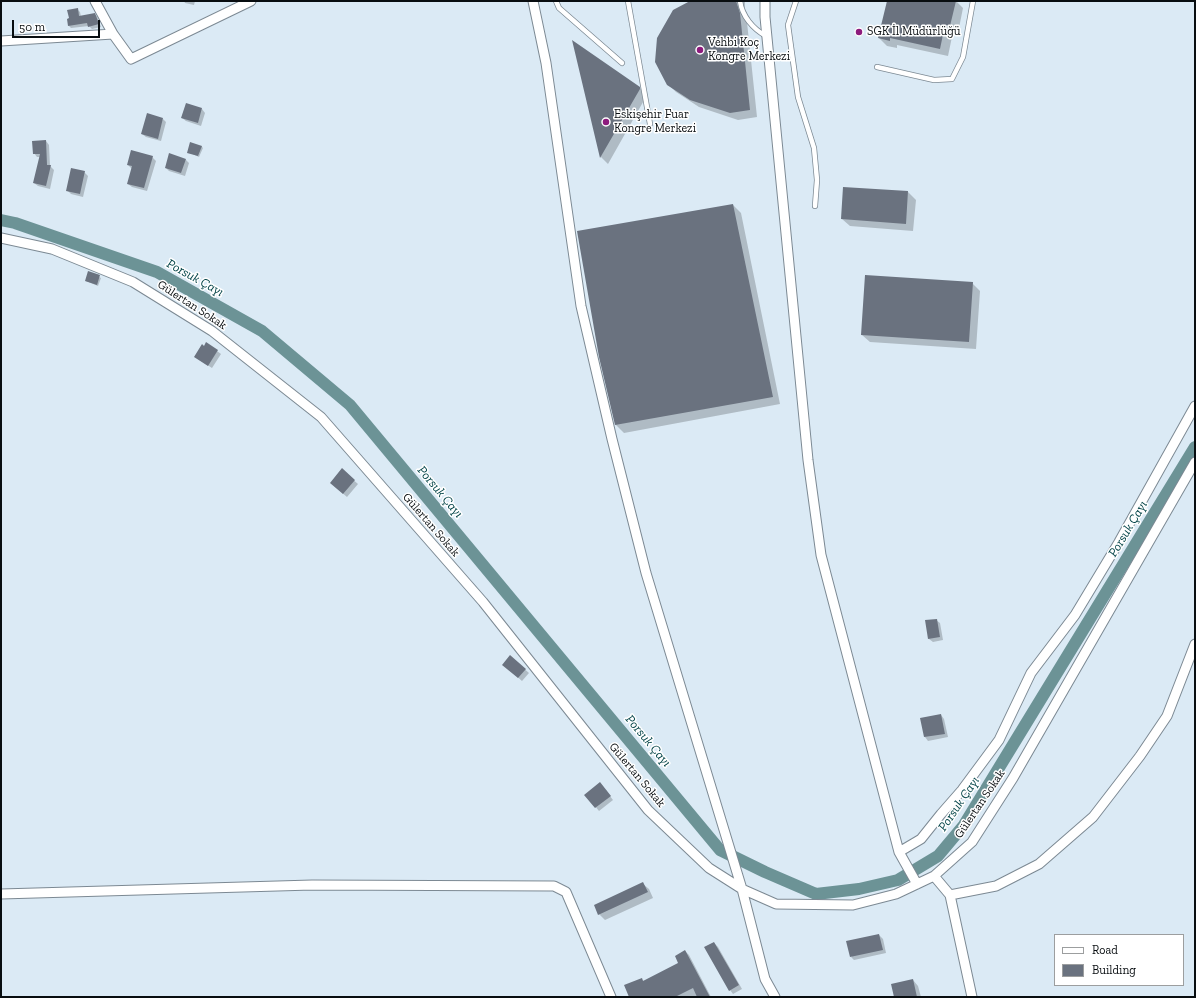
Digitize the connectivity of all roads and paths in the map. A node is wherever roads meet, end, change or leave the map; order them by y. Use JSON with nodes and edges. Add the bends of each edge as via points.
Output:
{"nodes":[{"id":1,"x":95,"y":1,"type":"edge"},
{"id":2,"x":251,"y":1,"type":"edge"},
{"id":3,"x":532,"y":1,"type":"edge"},
{"id":4,"x":556,"y":1,"type":"edge"},
{"id":5,"x":628,"y":1,"type":"edge"},
{"id":6,"x":740,"y":1,"type":"edge"},
{"id":7,"x":765,"y":1,"type":"edge"},
{"id":8,"x":796,"y":1,"type":"edge"},
{"id":9,"x":973,"y":1,"type":"edge"},
{"id":10,"x":113,"y":34,"type":"junction"},
{"id":11,"x":767,"y":36,"type":"junction"},
{"id":12,"x":1,"y":41,"type":"edge"},
{"id":13,"x":622,"y":63,"type":"dead end"},
{"id":14,"x":877,"y":67,"type":"dead end"},
{"id":15,"x":650,"y":124,"type":"dead end"},
{"id":16,"x":815,"y":206,"type":"dead end"},
{"id":17,"x":1,"y":238,"type":"edge"},
{"id":18,"x":1195,"y":406,"type":"edge"},
{"id":19,"x":1195,"y":462,"type":"edge"},
{"id":20,"x":1195,"y":644,"type":"edge"},
{"id":21,"x":899,"y":852,"type":"junction"},
{"id":22,"x":934,"y":876,"type":"junction"},
{"id":23,"x":916,"y":882,"type":"junction"},
{"id":24,"x":742,"y":889,"type":"junction"},
{"id":25,"x":1,"y":894,"type":"edge"},
{"id":26,"x":950,"y":895,"type":"junction"},
{"id":27,"x":773,"y":996,"type":"edge"},
{"id":28,"x":611,"y":997,"type":"edge"},
{"id":29,"x":972,"y":997,"type":"edge"}],
"edges":[{"from":1,"to":10,"type":"street"},
{"from":2,"to":10,"type":"street","via":[[131,59]]},
{"from":3,"to":24,"type":"street","via":[[546,63],[581,306],[612,440],[646,573]]},
{"from":4,"to":13,"type":"lane","via":[[559,8]]},
{"from":5,"to":15,"type":"lane"},
{"from":6,"to":11,"type":"lane","via":[[741,10],[756,31]]},
{"from":7,"to":11,"type":"street"},
{"from":8,"to":16,"type":"lane","via":[[788,25],[798,97],[814,148],[817,180]]},
{"from":9,"to":14,"type":"lane","via":[[963,57],[952,79],[934,80]]},
{"from":10,"to":12,"type":"street"},
{"from":11,"to":21,"type":"street","via":[[808,460],[821,556]]},
{"from":17,"to":24,"type":"street","name":"Gülertan Sokak","via":[[52,248],[133,282],[212,331],[321,417],[482,602],[648,810],[709,868]]},
{"from":18,"to":21,"type":"street","via":[[1075,615],[1031,673],[999,740],[921,839]]},
{"from":19,"to":22,"type":"street","name":"Gülertan Sokak","via":[[1009,785],[972,842]]},
{"from":20,"to":26,"type":"street","via":[[1167,716],[1093,817],[1039,864],[996,886]]},
{"from":21,"to":23,"type":"street"},
{"from":22,"to":23,"type":"street","name":"Gülertan Sokak"},
{"from":22,"to":26,"type":"street"},
{"from":23,"to":24,"type":"street","name":"Gülertan Sokak","via":[[896,894],[853,905],[776,904]]},
{"from":24,"to":27,"type":"street","via":[[765,979]]},
{"from":25,"to":28,"type":"street","via":[[312,885],[554,886],[566,892]]},
{"from":26,"to":29,"type":"street"}]}
